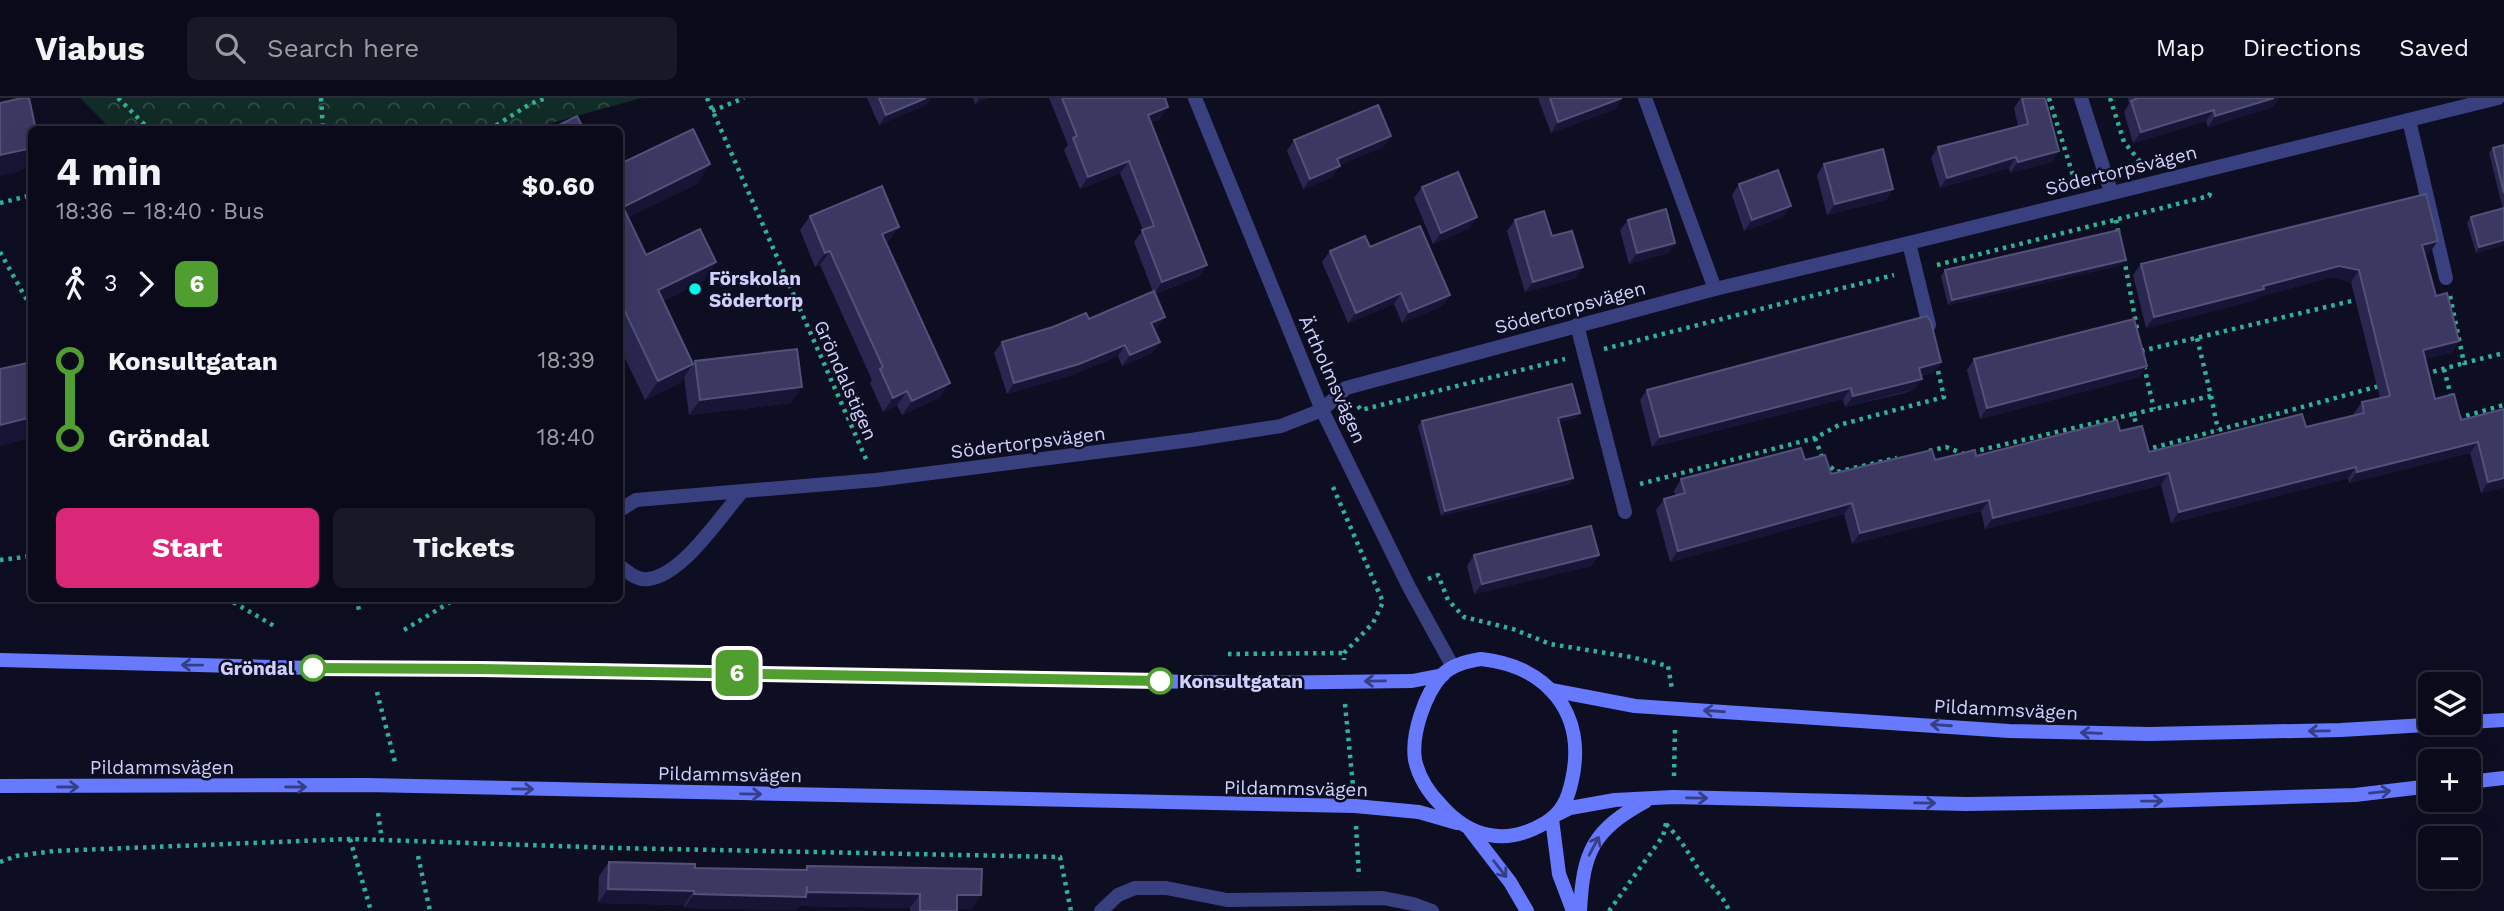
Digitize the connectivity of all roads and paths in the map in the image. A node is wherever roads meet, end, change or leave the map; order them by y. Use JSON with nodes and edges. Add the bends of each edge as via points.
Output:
{"nodes":[{"id":1,"x":118,"y":98,"type":"edge"},
{"id":2,"x":321,"y":98,"type":"edge"},
{"id":3,"x":546,"y":98,"type":"edge"},
{"id":4,"x":707,"y":98,"type":"edge"},
{"id":5,"x":744,"y":98,"type":"edge"},
{"id":6,"x":1195,"y":98,"type":"edge"},
{"id":7,"x":1646,"y":98,"type":"edge"},
{"id":8,"x":2049,"y":98,"type":"edge"},
{"id":9,"x":2081,"y":98,"type":"edge"},
{"id":10,"x":2110,"y":98,"type":"edge"},
{"id":11,"x":2498,"y":98,"type":"edge"},
{"id":12,"x":712,"y":111,"type":"junction"},
{"id":13,"x":2409,"y":120,"type":"junction"},
{"id":14,"x":146,"y":126,"type":"edge"},
{"id":15,"x":323,"y":126,"type":"edge"},
{"id":16,"x":495,"y":126,"type":"edge"},
{"id":17,"x":2221,"y":165,"type":"junction"},
{"id":18,"x":2156,"y":181,"type":"junction"},
{"id":19,"x":2111,"y":192,"type":"junction"},
{"id":20,"x":28,"y":196,"type":"edge"},
{"id":21,"x":2081,"y":200,"type":"junction"},
{"id":22,"x":0,"y":203,"type":"edge"},
{"id":23,"x":2116,"y":220,"type":"junction"},
{"id":24,"x":2088,"y":227,"type":"junction"},
{"id":25,"x":1909,"y":243,"type":"junction"},
{"id":26,"x":2121,"y":243,"type":"edge"},
{"id":27,"x":0,"y":253,"type":"edge"},
{"id":28,"x":2123,"y":256,"type":"edge"},
{"id":29,"x":1916,"y":270,"type":"junction"},
{"id":30,"x":2446,"y":278,"type":"joint"},
{"id":31,"x":1715,"y":289,"type":"junction"},
{"id":32,"x":2367,"y":297,"type":"edge"},
{"id":33,"x":28,"y":302,"type":"edge"},
{"id":34,"x":1928,"y":325,"type":"joint"},
{"id":35,"x":1577,"y":326,"type":"junction"},
{"id":36,"x":2197,"y":338,"type":"junction"},
{"id":37,"x":2141,"y":352,"type":"junction"},
{"id":38,"x":2504,"y":353,"type":"edge"},
{"id":39,"x":1584,"y":354,"type":"junction"},
{"id":40,"x":2465,"y":363,"type":"junction"},
{"id":41,"x":2444,"y":369,"type":"junction"},
{"id":42,"x":2418,"y":376,"type":"edge"},
{"id":43,"x":2391,"y":383,"type":"edge"},
{"id":44,"x":1346,"y":387,"type":"junction"},
{"id":45,"x":2211,"y":396,"type":"junction"},
{"id":46,"x":2504,"y":405,"type":"edge"},
{"id":47,"x":2154,"y":409,"type":"junction"},
{"id":48,"x":1322,"y":411,"type":"junction"},
{"id":49,"x":2133,"y":414,"type":"junction"},
{"id":50,"x":2218,"y":430,"type":"junction"},
{"id":51,"x":1815,"y":438,"type":"junction"},
{"id":52,"x":1922,"y":453,"type":"edge"},
{"id":53,"x":1910,"y":455,"type":"edge"},
{"id":54,"x":876,"y":480,"type":"junction"},
{"id":55,"x":1330,"y":482,"type":"dead end"},
{"id":56,"x":1619,"y":490,"type":"junction"},
{"id":57,"x":741,"y":493,"type":"junction"},
{"id":58,"x":623,"y":508,"type":"edge"},
{"id":59,"x":1625,"y":512,"type":"dead end"},
{"id":60,"x":28,"y":556,"type":"edge"},
{"id":61,"x":0,"y":560,"type":"edge"},
{"id":62,"x":623,"y":568,"type":"edge"},
{"id":63,"x":233,"y":602,"type":"edge"},
{"id":64,"x":357,"y":602,"type":"edge"},
{"id":65,"x":450,"y":602,"type":"edge"},
{"id":66,"x":359,"y":610,"type":"dead end"},
{"id":67,"x":276,"y":627,"type":"dead end"},
{"id":68,"x":404,"y":630,"type":"dead end"},
{"id":69,"x":1344,"y":653,"type":"junction"},
{"id":70,"x":1228,"y":654,"type":"dead end"},
{"id":71,"x":0,"y":660,"type":"edge"},
{"id":72,"x":1448,"y":671,"type":"junction"},
{"id":73,"x":1343,"y":682,"type":"junction"},
{"id":74,"x":1551,"y":690,"type":"junction"},
{"id":75,"x":377,"y":692,"type":"dead end"},
{"id":76,"x":2504,"y":720,"type":"edge"},
{"id":77,"x":2481,"y":721,"type":"edge"},
{"id":78,"x":2418,"y":725,"type":"edge"},
{"id":79,"x":395,"y":762,"type":"dead end"},
{"id":80,"x":2504,"y":778,"type":"edge"},
{"id":81,"x":2481,"y":781,"type":"edge"},
{"id":82,"x":0,"y":786,"type":"edge"},
{"id":83,"x":2418,"y":788,"type":"edge"},
{"id":84,"x":1651,"y":798,"type":"junction"},
{"id":85,"x":1354,"y":807,"type":"junction"},
{"id":86,"x":378,"y":813,"type":"dead end"},
{"id":87,"x":1555,"y":817,"type":"junction"},
{"id":88,"x":1666,"y":824,"type":"dead end"},
{"id":89,"x":1463,"y":826,"type":"junction"},
{"id":90,"x":350,"y":839,"type":"junction"},
{"id":91,"x":382,"y":840,"type":"junction"},
{"id":92,"x":418,"y":856,"type":"dead end"},
{"id":93,"x":0,"y":862,"type":"edge"},
{"id":94,"x":1360,"y":898,"type":"junction"},
{"id":95,"x":1227,"y":900,"type":"junction"},
{"id":96,"x":371,"y":911,"type":"edge"},
{"id":97,"x":430,"y":911,"type":"edge"},
{"id":98,"x":1071,"y":911,"type":"edge"},
{"id":99,"x":1101,"y":911,"type":"edge"},
{"id":100,"x":1214,"y":911,"type":"edge"},
{"id":101,"x":1432,"y":911,"type":"edge"},
{"id":102,"x":1527,"y":911,"type":"edge"},
{"id":103,"x":1573,"y":911,"type":"edge"},
{"id":104,"x":1580,"y":911,"type":"edge"},
{"id":105,"x":1729,"y":911,"type":"edge"}],
"edges":[{"from":1,"to":14,"type":"path"},
{"from":2,"to":15,"type":"path"},
{"from":3,"to":16,"type":"path"},
{"from":4,"to":12,"type":"path","name":"Gröndalstigen"},
{"from":5,"to":12,"type":"path"},
{"from":6,"to":48,"type":"street","name":"Ärtholmsvägen"},
{"from":7,"to":31,"type":"street"},
{"from":8,"to":21,"type":"path"},
{"from":9,"to":19,"type":"street"},
{"from":10,"to":18,"type":"path","via":[[2124,142]]},
{"from":11,"to":13,"type":"street","name":"Södertorpsvägen"},
{"from":12,"to":54,"type":"path","name":"Gröndalstigen"},
{"from":13,"to":17,"type":"street","name":"Södertorpsvägen"},
{"from":13,"to":30,"type":"street"},
{"from":17,"to":18,"type":"street","name":"Södertorpsvägen"},
{"from":17,"to":23,"type":"path","via":[[2209,196]]},
{"from":18,"to":19,"type":"street","name":"Södertorpsvägen"},
{"from":19,"to":21,"type":"street","name":"Södertorpsvägen"},
{"from":20,"to":22,"type":"path"},
{"from":21,"to":24,"type":"path"},
{"from":21,"to":25,"type":"street","name":"Södertorpsvägen"},
{"from":23,"to":24,"type":"path"},
{"from":23,"to":26,"type":"path"},
{"from":24,"to":29,"type":"path"},
{"from":25,"to":29,"type":"street"},
{"from":25,"to":31,"type":"street","name":"Södertorpsvägen"},
{"from":27,"to":33,"type":"path"},
{"from":28,"to":37,"type":"path"},
{"from":29,"to":34,"type":"street"},
{"from":29,"to":39,"type":"path"},
{"from":30,"to":40,"type":"path"},
{"from":31,"to":35,"type":"street","name":"Södertorpsvägen"},
{"from":32,"to":36,"type":"path"},
{"from":34,"to":51,"type":"path","via":[[1944,397],[1839,425]]},
{"from":35,"to":39,"type":"street"},
{"from":35,"to":44,"type":"street","name":"Södertorpsvägen"},
{"from":36,"to":37,"type":"path"},
{"from":36,"to":45,"type":"path"},
{"from":37,"to":47,"type":"path"},
{"from":38,"to":40,"type":"path"},
{"from":39,"to":44,"type":"path","via":[[1361,410]]},
{"from":39,"to":56,"type":"street"},
{"from":40,"to":41,"type":"path"},
{"from":41,"to":42,"type":"path"},
{"from":41,"to":46,"type":"path","via":[[2457,418]]},
{"from":43,"to":50,"type":"path"},
{"from":44,"to":48,"type":"street","name":"Södertorpsvägen"},
{"from":45,"to":47,"type":"path"},
{"from":45,"to":50,"type":"path"},
{"from":47,"to":49,"type":"path"},
{"from":48,"to":54,"type":"street","name":"Södertorpsvägen","via":[[1281,426],[1192,440]]},
{"from":48,"to":72,"type":"street","name":"Ärtholmsvägen"},
{"from":49,"to":50,"type":"path","via":[[2145,450]]},
{"from":49,"to":52,"type":"path","via":[[1962,455],[1946,447]]},
{"from":51,"to":53,"type":"path","via":[[1824,462],[1837,472]]},
{"from":51,"to":56,"type":"path"},
{"from":54,"to":57,"type":"street","name":"Södertorpsvägen"},
{"from":55,"to":69,"type":"path","via":[[1383,602],[1373,623]]},
{"from":56,"to":59,"type":"street"},
{"from":57,"to":58,"type":"street","name":"Södertorpsvägen","via":[[636,499]]},
{"from":57,"to":62,"type":"street","via":[[691,552],[664,574],[647,579]]},
{"from":60,"to":61,"type":"path"},
{"from":63,"to":67,"type":"path"},
{"from":64,"to":66,"type":"path"},
{"from":65,"to":68,"type":"path"},
{"from":69,"to":70,"type":"path"},
{"from":69,"to":73,"type":"path"},
{"from":73,"to":71,"type":"main road","one_way":true},
{"from":72,"to":73,"type":"main road","one_way":true,"via":[[1412,681]]},
{"from":72,"to":74,"type":"main road","via":[[1465,661],[1496,661],[1527,671]]},
{"from":72,"to":89,"type":"main road","via":[[1424,709],[1414,743],[1415,757],[1430,793]]},
{"from":73,"to":85,"type":"path"},
{"from":78,"to":74,"type":"main road","name":"Pildammsvägen","one_way":true,"via":[[2149,734],[2009,731],[1635,706]]},
{"from":74,"to":87,"type":"main road","via":[[1564,706],[1576,754],[1569,794]]},
{"from":75,"to":79,"type":"path"},
{"from":76,"to":77,"type":"main road"},
{"from":80,"to":81,"type":"main road"},
{"from":82,"to":85,"type":"main road","name":"Pildammsvägen","one_way":true,"via":[[367,785]]},
{"from":84,"to":83,"type":"main road","one_way":true,"via":[[2156,802],[2355,795]]},
{"from":84,"to":87,"type":"main road","via":[[1570,808]]},
{"from":104,"to":84,"type":"main road","one_way":true,"via":[[1582,876],[1593,844],[1606,827]]},
{"from":85,"to":89,"type":"main road","name":"Pildammsvägen","via":[[1419,812]]},
{"from":85,"to":94,"type":"path"},
{"from":86,"to":91,"type":"path"},
{"from":87,"to":89,"type":"main road","via":[[1512,836],[1484,835]]},
{"from":87,"to":103,"type":"main road","via":[[1559,874]]},
{"from":88,"to":105,"type":"path","via":[[1683,841]]},
{"from":89,"to":102,"type":"main road","one_way":true,"via":[[1510,882]]},
{"from":90,"to":91,"type":"path"},
{"from":90,"to":93,"type":"path","via":[[54,851]]},
{"from":90,"to":96,"type":"path"},
{"from":91,"to":98,"type":"path","via":[[1060,857]]},
{"from":92,"to":97,"type":"path"},
{"from":94,"to":95,"type":"street"},
{"from":94,"to":101,"type":"street","via":[[1383,898]]},
{"from":95,"to":99,"type":"street","via":[[1166,888],[1135,888],[1118,895]]},
{"from":95,"to":100,"type":"street"}]}
